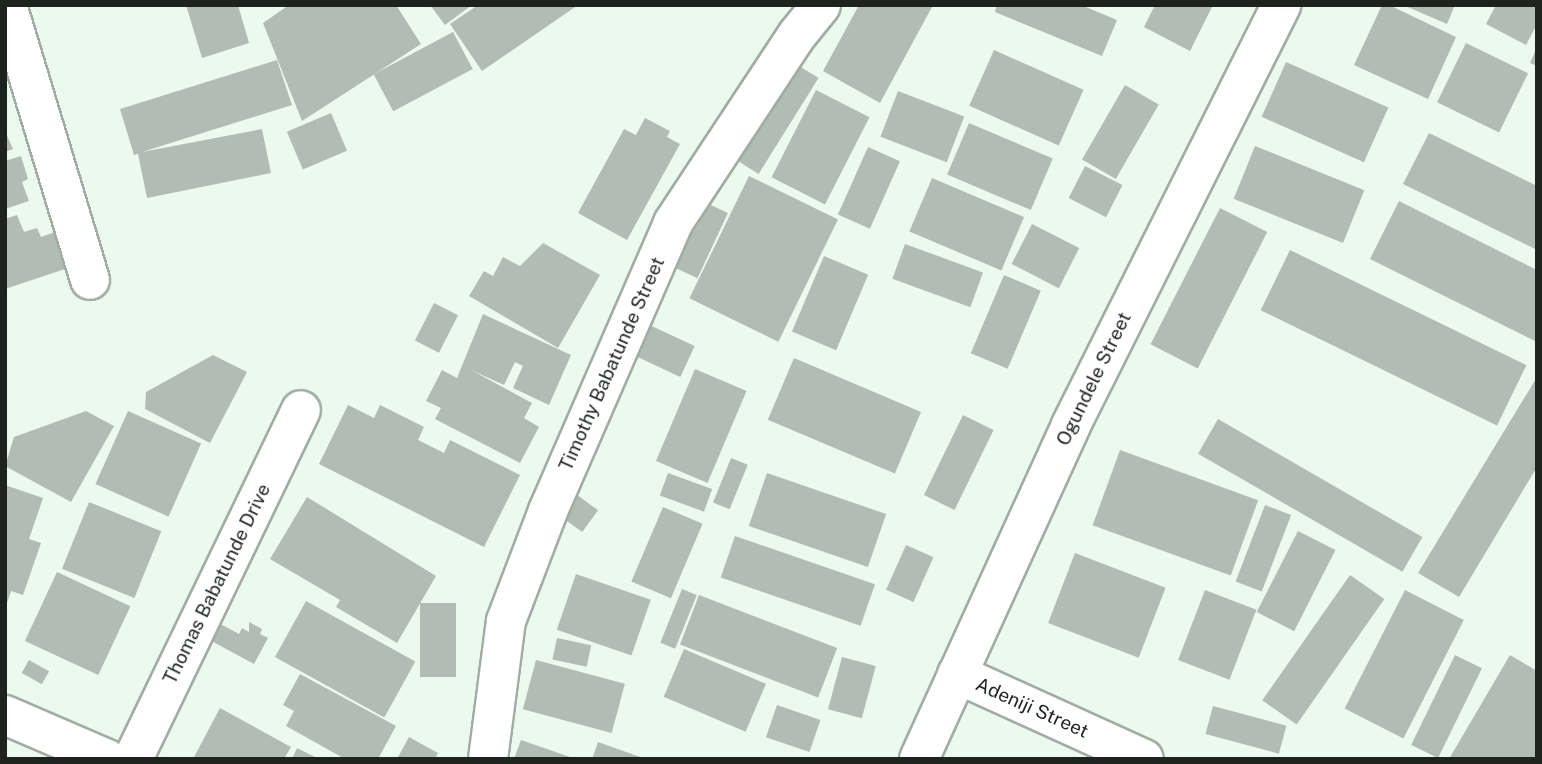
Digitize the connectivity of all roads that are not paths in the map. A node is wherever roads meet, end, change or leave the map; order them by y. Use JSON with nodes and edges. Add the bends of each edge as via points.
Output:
{"nodes":[{"id":1,"x":7,"y":5,"type":"edge"},
{"id":2,"x":821,"y":5,"type":"edge"},
{"id":3,"x":1281,"y":5,"type":"edge"},
{"id":4,"x":90,"y":280,"type":"dead end"},
{"id":5,"x":301,"y":410,"type":"dead end"},
{"id":6,"x":957,"y":674,"type":"junction"},
{"id":7,"x":5,"y":715,"type":"edge"},
{"id":8,"x":107,"y":759,"type":"edge"},
{"id":9,"x":133,"y":759,"type":"edge"},
{"id":10,"x":488,"y":759,"type":"edge"},
{"id":11,"x":919,"y":759,"type":"edge"},
{"id":12,"x":1144,"y":759,"type":"edge"}],
"edges":[{"from":1,"to":4,"type":"street"},
{"from":2,"to":10,"type":"street","name":"Timothy Babatunde Street","via":[[668,236],[548,511],[506,621]]},
{"from":3,"to":6,"type":"street","name":"Ogundele Street","via":[[1071,425]]},
{"from":5,"to":9,"type":"street","name":"Thomas Babatunde Drive"},
{"from":6,"to":11,"type":"street","name":"Ogundele Street"},
{"from":6,"to":12,"type":"street","name":"Adeniji Street"},
{"from":7,"to":8,"type":"street"}]}
